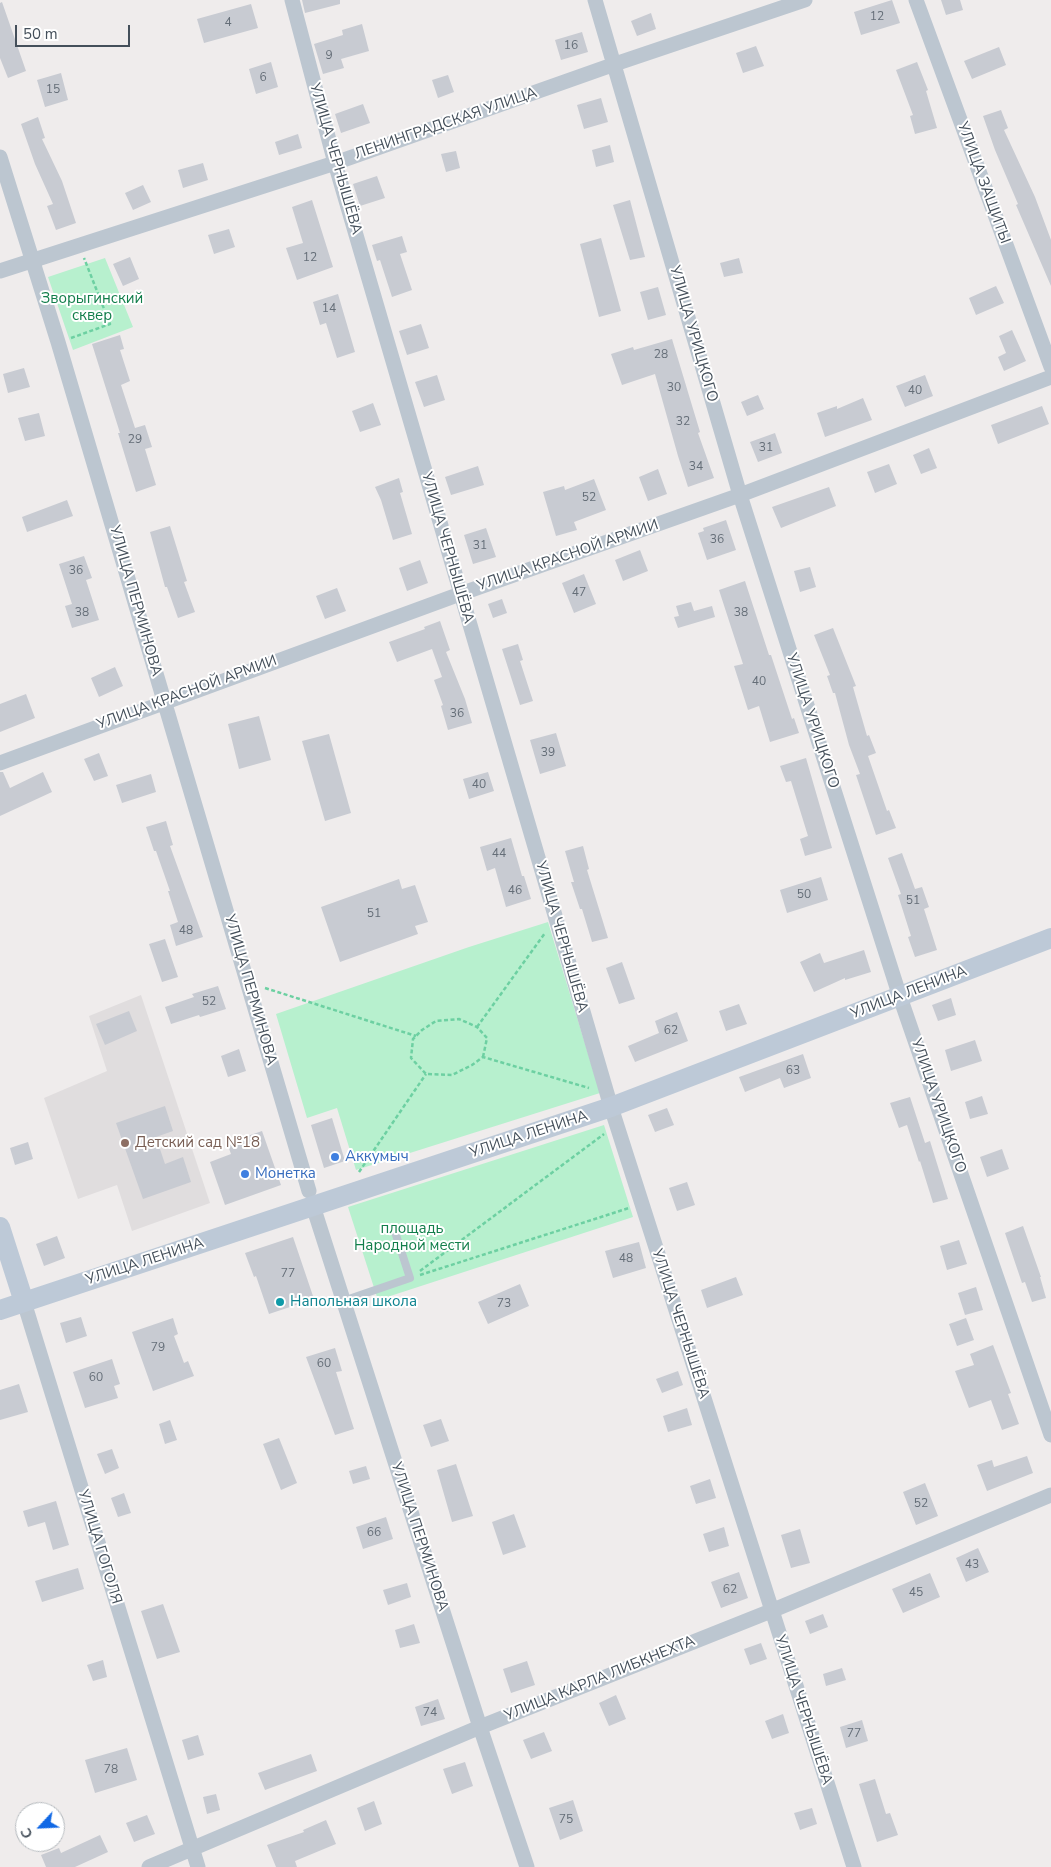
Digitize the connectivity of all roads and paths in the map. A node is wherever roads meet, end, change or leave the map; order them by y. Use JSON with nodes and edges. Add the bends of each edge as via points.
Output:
{"nodes":[{"id":1,"x":292,"y":0,"type":"edge"},
{"id":2,"x":595,"y":0,"type":"edge"},
{"id":3,"x":805,"y":0,"type":"edge"},
{"id":4,"x":916,"y":0,"type":"edge"},
{"id":5,"x":615,"y":64,"type":"junction"},
{"id":6,"x":0,"y":157,"type":"edge"},
{"id":7,"x":335,"y":163,"type":"junction"},
{"id":8,"x":79,"y":245,"type":"junction"},
{"id":9,"x":33,"y":261,"type":"junction"},
{"id":10,"x":0,"y":272,"type":"edge"},
{"id":11,"x":58,"y":342,"type":"junction"},
{"id":12,"x":1051,"y":367,"type":"edge"},
{"id":13,"x":1051,"y":377,"type":"edge"},
{"id":14,"x":740,"y":495,"type":"junction"},
{"id":15,"x":460,"y":594,"type":"junction"},
{"id":16,"x":164,"y":701,"type":"junction"},
{"id":17,"x":0,"y":763,"type":"edge"},
{"id":18,"x":556,"y":918,"type":"junction"},
{"id":19,"x":1051,"y":938,"type":"edge"},
{"id":20,"x":247,"y":982,"type":"junction"},
{"id":21,"x":900,"y":997,"type":"junction"},
{"id":22,"x":477,"y":1027,"type":"junction"},
{"id":23,"x":416,"y":1036,"type":"junction"},
{"id":24,"x":483,"y":1057,"type":"junction"},
{"id":25,"x":426,"y":1074,"type":"junction"},
{"id":26,"x":612,"y":1108,"type":"junction"},
{"id":27,"x":357,"y":1175,"type":"dead end"},
{"id":28,"x":311,"y":1198,"type":"junction"},
{"id":29,"x":642,"y":1204,"type":"junction"},
{"id":30,"x":0,"y":1227,"type":"edge"},
{"id":31,"x":396,"y":1235,"type":"dead end"},
{"id":32,"x":410,"y":1278,"type":"junction"},
{"id":33,"x":343,"y":1301,"type":"junction"},
{"id":34,"x":24,"y":1302,"type":"junction"},
{"id":35,"x":0,"y":1310,"type":"edge"},
{"id":36,"x":1051,"y":1435,"type":"edge"},
{"id":37,"x":1051,"y":1495,"type":"edge"},
{"id":38,"x":771,"y":1611,"type":"junction"},
{"id":39,"x":480,"y":1727,"type":"junction"},
{"id":40,"x":192,"y":1850,"type":"junction"},
{"id":41,"x":149,"y":1867,"type":"edge"},
{"id":42,"x":198,"y":1867,"type":"edge"},
{"id":43,"x":527,"y":1867,"type":"edge"},
{"id":44,"x":854,"y":1867,"type":"edge"}],
"edges":[{"from":1,"to":7,"type":"street","name":"УЛИЦА ЧЕРНЫШЁВА"},
{"from":2,"to":5,"type":"street","name":"УЛИЦА УРИЦКОГО"},
{"from":3,"to":5,"type":"street","name":"ЛЕНИНГРАДСКАЯ УЛИЦА"},
{"from":4,"to":12,"type":"street","name":"УЛИЦА ЗАЩИТЫ"},
{"from":5,"to":7,"type":"street","name":"ЛЕНИНГРАДСКАЯ УЛИЦА"},
{"from":5,"to":14,"type":"street","name":"УЛИЦА УРИЦКОГО"},
{"from":6,"to":9,"type":"street","name":"УЛИЦА ПЕРМИНОВА"},
{"from":7,"to":8,"type":"street","name":"ЛЕНИНГРАДСКАЯ УЛИЦА"},
{"from":7,"to":15,"type":"street","name":"УЛИЦА ЧЕРНЫШЁВА"},
{"from":8,"to":9,"type":"street","name":"ЛЕНИНГРАДСКАЯ УЛИЦА"},
{"from":8,"to":11,"type":"path","via":[[110,324]]},
{"from":9,"to":10,"type":"street","name":"ЛЕНИНГРАДСКАЯ УЛИЦА"},
{"from":9,"to":11,"type":"street","name":"УЛИЦА ПЕРМИНОВА"},
{"from":11,"to":16,"type":"street","name":"УЛИЦА ПЕРМИНОВА"},
{"from":13,"to":14,"type":"street","name":"УЛИЦА КРАСНОЙ АРМИИ"},
{"from":14,"to":15,"type":"street","name":"УЛИЦА КРАСНОЙ АРМИИ"},
{"from":14,"to":21,"type":"street","name":"УЛИЦА УРИЦКОГО"},
{"from":15,"to":16,"type":"street","name":"УЛИЦА КРАСНОЙ АРМИИ"},
{"from":15,"to":18,"type":"street","name":"УЛИЦА ЧЕРНЫШЁВА"},
{"from":16,"to":17,"type":"street","name":"УЛИЦА КРАСНОЙ АРМИИ"},
{"from":16,"to":20,"type":"street","name":"УЛИЦА ПЕРМИНОВА"},
{"from":18,"to":22,"type":"path"},
{"from":18,"to":26,"type":"street","name":"УЛИЦА ЧЕРНЫШЁВА"},
{"from":19,"to":21,"type":"street","name":"УЛИЦА ЛЕНИНА"},
{"from":20,"to":23,"type":"path"},
{"from":20,"to":28,"type":"street","name":"УЛИЦА ПЕРМИНОВА"},
{"from":21,"to":26,"type":"street","name":"УЛИЦА ЛЕНИНА"},
{"from":21,"to":36,"type":"street","name":"УЛИЦА УРИЦКОГО"},
{"from":22,"to":23,"type":"path","via":[[459,1019],[436,1021]]},
{"from":22,"to":24,"type":"path","via":[[487,1038]]},
{"from":23,"to":25,"type":"path","via":[[411,1058]]},
{"from":24,"to":25,"type":"path","via":[[452,1075]]},
{"from":24,"to":26,"type":"path"},
{"from":25,"to":27,"type":"path"},
{"from":26,"to":28,"type":"street","name":"УЛИЦА ЛЕНИНА"},
{"from":26,"to":29,"type":"street","name":"УЛИЦА ЧЕРНЫШЁВА"},
{"from":26,"to":32,"type":"path"},
{"from":28,"to":33,"type":"street","name":"УЛИЦА ПЕРМИНОВА"},
{"from":28,"to":34,"type":"street","name":"УЛИЦА ЛЕНИНА"},
{"from":29,"to":32,"type":"path"},
{"from":29,"to":38,"type":"street","name":"УЛИЦА ЧЕРНЫШЁВА"},
{"from":30,"to":34,"type":"street","name":"УЛИЦА ГОГОЛЯ"},
{"from":31,"to":32,"type":"lane"},
{"from":32,"to":33,"type":"lane"},
{"from":33,"to":39,"type":"street","name":"УЛИЦА ПЕРМИНОВА"},
{"from":34,"to":35,"type":"street","name":"УЛИЦА ЛЕНИНА"},
{"from":34,"to":40,"type":"street","name":"УЛИЦА ГОГОЛЯ"},
{"from":37,"to":38,"type":"street","name":"УЛИЦА КАРЛА ЛИБКНЕХТА"},
{"from":38,"to":39,"type":"street","name":"УЛИЦА КАРЛА ЛИБКНЕХТА"},
{"from":38,"to":44,"type":"street","name":"УЛИЦА ЧЕРНЫШЁВА"},
{"from":39,"to":40,"type":"street","name":"УЛИЦА КАРЛА ЛИБКНЕХТА"},
{"from":39,"to":43,"type":"street","name":"УЛИЦА ПЕРМИНОВА"},
{"from":40,"to":41,"type":"street","name":"УЛИЦА КАРЛА ЛИБКНЕХТА"},
{"from":40,"to":42,"type":"street","name":"УЛИЦА ГОГОЛЯ"}]}
